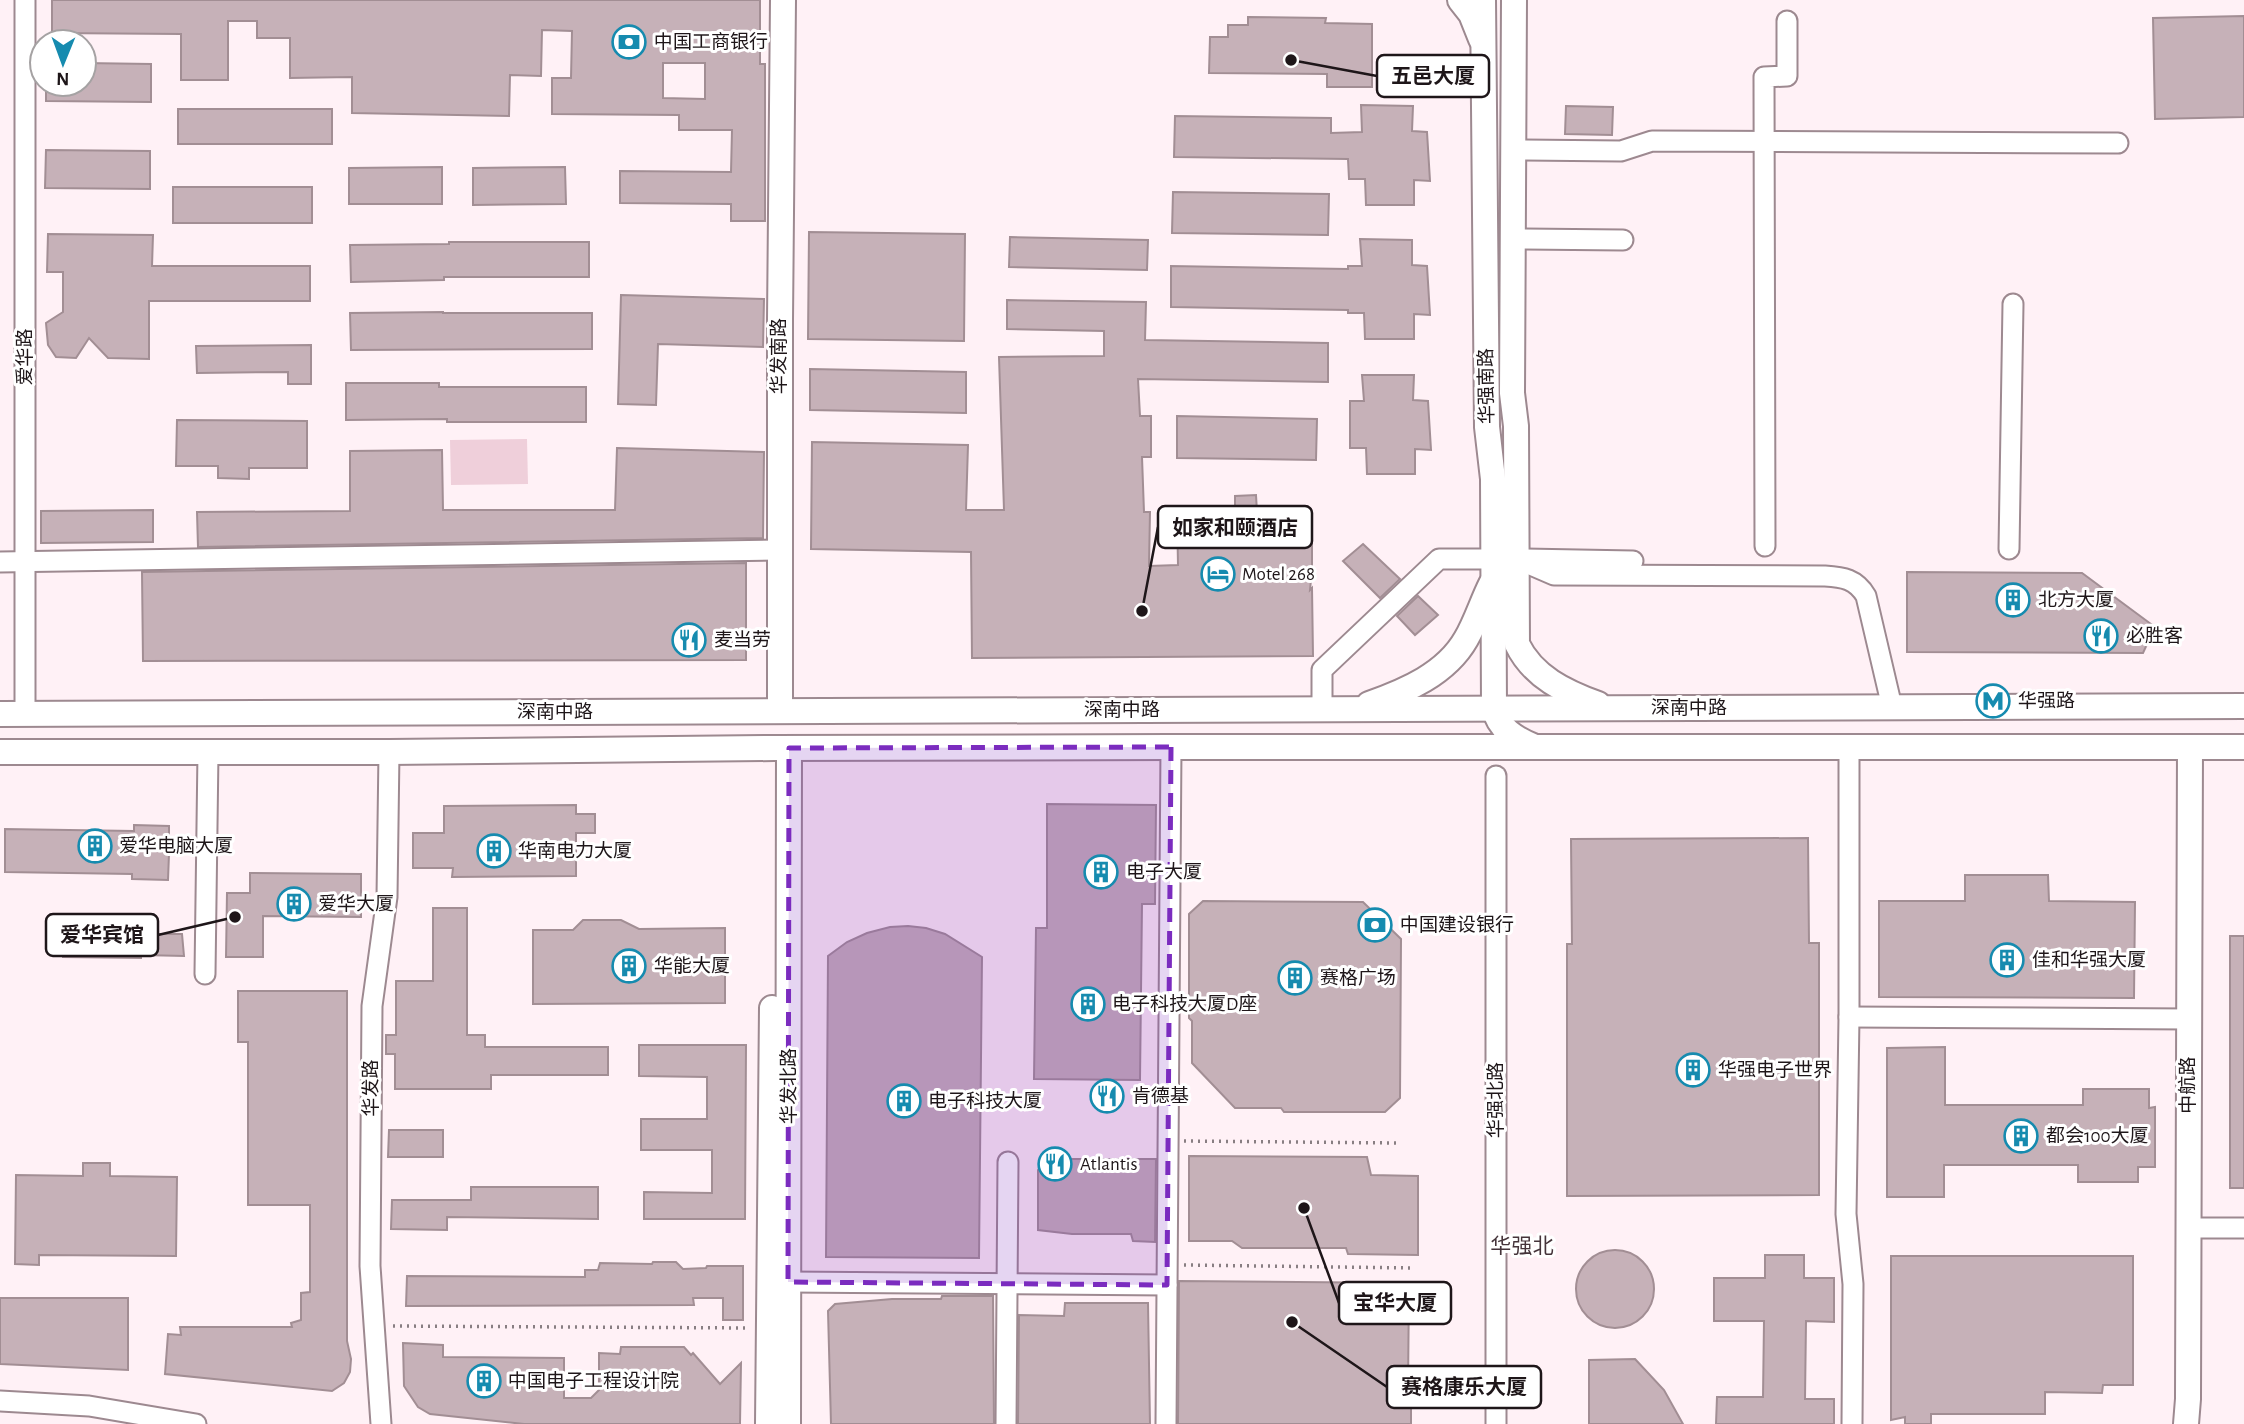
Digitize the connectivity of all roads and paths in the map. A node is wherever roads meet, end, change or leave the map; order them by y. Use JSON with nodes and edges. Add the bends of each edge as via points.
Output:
{"nodes":[{"id":1,"x":25,"y":0,"type":"edge"},
{"id":2,"x":783,"y":0,"type":"edge"},
{"id":3,"x":1460,"y":0,"type":"edge"},
{"id":4,"x":1483,"y":0,"type":"edge"},
{"id":5,"x":1514,"y":0,"type":"edge"},
{"id":6,"x":1787,"y":21,"type":"dead end"},
{"id":7,"x":1484,"y":55,"type":"junction"},
{"id":8,"x":1765,"y":141,"type":"junction"},
{"id":9,"x":2118,"y":143,"type":"dead end"},
{"id":10,"x":1514,"y":150,"type":"junction"},
{"id":11,"x":1513,"y":239,"type":"junction"},
{"id":12,"x":1623,"y":240,"type":"dead end"},
{"id":13,"x":2013,"y":304,"type":"dead end"},
{"id":14,"x":1765,"y":546,"type":"dead end"},
{"id":15,"x":2009,"y":549,"type":"dead end"},
{"id":16,"x":779,"y":550,"type":"junction"},
{"id":17,"x":24,"y":561,"type":"junction"},
{"id":18,"x":1633,"y":561,"type":"dead end"},
{"id":19,"x":0,"y":562,"type":"edge"},
{"id":20,"x":1502,"y":565,"type":"junction"},
{"id":21,"x":2244,"y":706,"type":"edge"},
{"id":22,"x":1892,"y":707,"type":"junction"},
{"id":23,"x":1494,"y":708,"type":"junction"},
{"id":24,"x":1608,"y":708,"type":"junction"},
{"id":25,"x":1322,"y":709,"type":"junction"},
{"id":26,"x":1355,"y":709,"type":"junction"},
{"id":27,"x":780,"y":711,"type":"junction"},
{"id":28,"x":0,"y":713,"type":"edge"},
{"id":29,"x":25,"y":713,"type":"junction"},
{"id":30,"x":1849,"y":746,"type":"junction"},
{"id":31,"x":1171,"y":747,"type":"junction"},
{"id":32,"x":2190,"y":747,"type":"junction"},
{"id":33,"x":2244,"y":747,"type":"edge"},
{"id":34,"x":782,"y":748,"type":"junction"},
{"id":35,"x":1539,"y":748,"type":"junction"},
{"id":36,"x":0,"y":752,"type":"edge"},
{"id":37,"x":208,"y":752,"type":"junction"},
{"id":38,"x":389,"y":752,"type":"junction"},
{"id":39,"x":1496,"y":776,"type":"dead end"},
{"id":40,"x":205,"y":974,"type":"dead end"},
{"id":41,"x":1849,"y":1017,"type":"junction"},
{"id":42,"x":2188,"y":1019,"type":"junction"},
{"id":43,"x":1168,"y":1141,"type":"junction"},
{"id":44,"x":1399,"y":1143,"type":"dead end"},
{"id":45,"x":1008,"y":1162,"type":"dead end"},
{"id":46,"x":2188,"y":1228,"type":"junction"},
{"id":47,"x":2244,"y":1228,"type":"edge"},
{"id":48,"x":1167,"y":1265,"type":"junction"},
{"id":49,"x":1414,"y":1268,"type":"dead end"},
{"id":50,"x":788,"y":1282,"type":"junction"},
{"id":51,"x":1007,"y":1284,"type":"junction"},
{"id":52,"x":1167,"y":1285,"type":"junction"},
{"id":53,"x":373,"y":1326,"type":"junction"},
{"id":54,"x":769,"y":1328,"type":"junction"},
{"id":55,"x":0,"y":1401,"type":"edge"},
{"id":56,"x":196,"y":1424,"type":"edge"},
{"id":57,"x":381,"y":1424,"type":"edge"},
{"id":58,"x":768,"y":1424,"type":"edge"},
{"id":59,"x":788,"y":1424,"type":"edge"},
{"id":60,"x":1006,"y":1424,"type":"edge"},
{"id":61,"x":1166,"y":1424,"type":"edge"},
{"id":62,"x":1496,"y":1424,"type":"edge"},
{"id":63,"x":1852,"y":1424,"type":"edge"},
{"id":64,"x":2186,"y":1424,"type":"edge"}],
"edges":[{"from":1,"to":17,"type":"street","name":"爱华路"},
{"from":2,"to":16,"type":"main road","name":"华发南路"},
{"from":3,"to":7,"type":"main road","via":[[1479,32]]},
{"from":4,"to":7,"type":"main road","name":"华强南路"},
{"from":5,"to":10,"type":"main road","name":"华强南路"},
{"from":6,"to":8,"type":"street","via":[[1787,76],[1765,78]]},
{"from":7,"to":20,"type":"main road","name":"华强南路","via":[[1487,427]]},
{"from":8,"to":9,"type":"street"},
{"from":8,"to":10,"type":"street","via":[[1652,141],[1621,151]]},
{"from":8,"to":14,"type":"street"},
{"from":10,"to":11,"type":"main road","name":"华强南路"},
{"from":11,"to":12,"type":"street"},
{"from":11,"to":20,"type":"main road","name":"华强南路","via":[[1516,426]]},
{"from":13,"to":15,"type":"street"},
{"from":16,"to":17,"type":"street"},
{"from":16,"to":27,"type":"main road","name":"华发南路"},
{"from":17,"to":19,"type":"street"},
{"from":17,"to":29,"type":"street","name":"爱华路"},
{"from":18,"to":20,"type":"street"},
{"from":20,"to":22,"type":"street","via":[[1554,575],[1825,576],[1850,580],[1866,596]]},
{"from":20,"to":23,"type":"main road","name":"华强南路"},
{"from":20,"to":24,"type":"main road","name":"华强南路","via":[[1517,644],[1528,663],[1570,692]]},
{"from":20,"to":25,"type":"street","via":[[1439,559],[1322,670]]},
{"from":20,"to":26,"type":"main road","via":[[1467,638],[1450,661],[1405,690]]},
{"from":21,"to":22,"type":"main road","name":"深南中路"},
{"from":22,"to":24,"type":"main road","name":"深南中路"},
{"from":23,"to":24,"type":"main road","name":"深南中路"},
{"from":23,"to":26,"type":"main road","name":"深南中路"},
{"from":23,"to":35,"type":"main road","via":[[1507,732]]},
{"from":25,"to":26,"type":"main road","name":"深南中路"},
{"from":25,"to":27,"type":"main road","name":"深南中路"},
{"from":27,"to":29,"type":"main road","name":"深南中路"},
{"from":28,"to":29,"type":"main road","name":"深南中路"},
{"from":30,"to":32,"type":"main road","name":"深南中路"},
{"from":30,"to":35,"type":"main road","name":"深南中路"},
{"from":30,"to":41,"type":"street"},
{"from":31,"to":34,"type":"main road","name":"深南中路"},
{"from":31,"to":35,"type":"main road","name":"深南中路"},
{"from":31,"to":43,"type":"street"},
{"from":32,"to":33,"type":"main road","name":"深南中路"},
{"from":32,"to":42,"type":"main road","name":"中航路"},
{"from":34,"to":38,"type":"main road","name":"深南中路"},
{"from":34,"to":50,"type":"main road","name":"华发北路"},
{"from":34,"to":54,"type":"main road","name":"华发北路"},
{"from":36,"to":37,"type":"main road","name":"深南中路"},
{"from":37,"to":38,"type":"main road","name":"深南中路"},
{"from":37,"to":40,"type":"street"},
{"from":38,"to":53,"type":"street","name":"华发路","via":[[387,897],[372,1006]]},
{"from":39,"to":62,"type":"street","name":"华强北路"},
{"from":41,"to":42,"type":"street"},
{"from":41,"to":63,"type":"street","via":[[1846,1214],[1853,1284]]},
{"from":42,"to":46,"type":"main road","name":"中航路"},
{"from":43,"to":44,"type":"path"},
{"from":43,"to":48,"type":"street"},
{"from":45,"to":51,"type":"street"},
{"from":46,"to":47,"type":"street"},
{"from":46,"to":64,"type":"main road","name":"中航路"},
{"from":48,"to":49,"type":"path"},
{"from":48,"to":52,"type":"street"},
{"from":50,"to":51,"type":"street"},
{"from":50,"to":59,"type":"main road","name":"华发北路"},
{"from":51,"to":52,"type":"street"},
{"from":51,"to":60,"type":"street"},
{"from":52,"to":61,"type":"street"},
{"from":53,"to":54,"type":"path"},
{"from":53,"to":57,"type":"street","name":"华发路"},
{"from":54,"to":58,"type":"main road","name":"华发北路"},
{"from":55,"to":56,"type":"street","via":[[116,1410]]}]}
